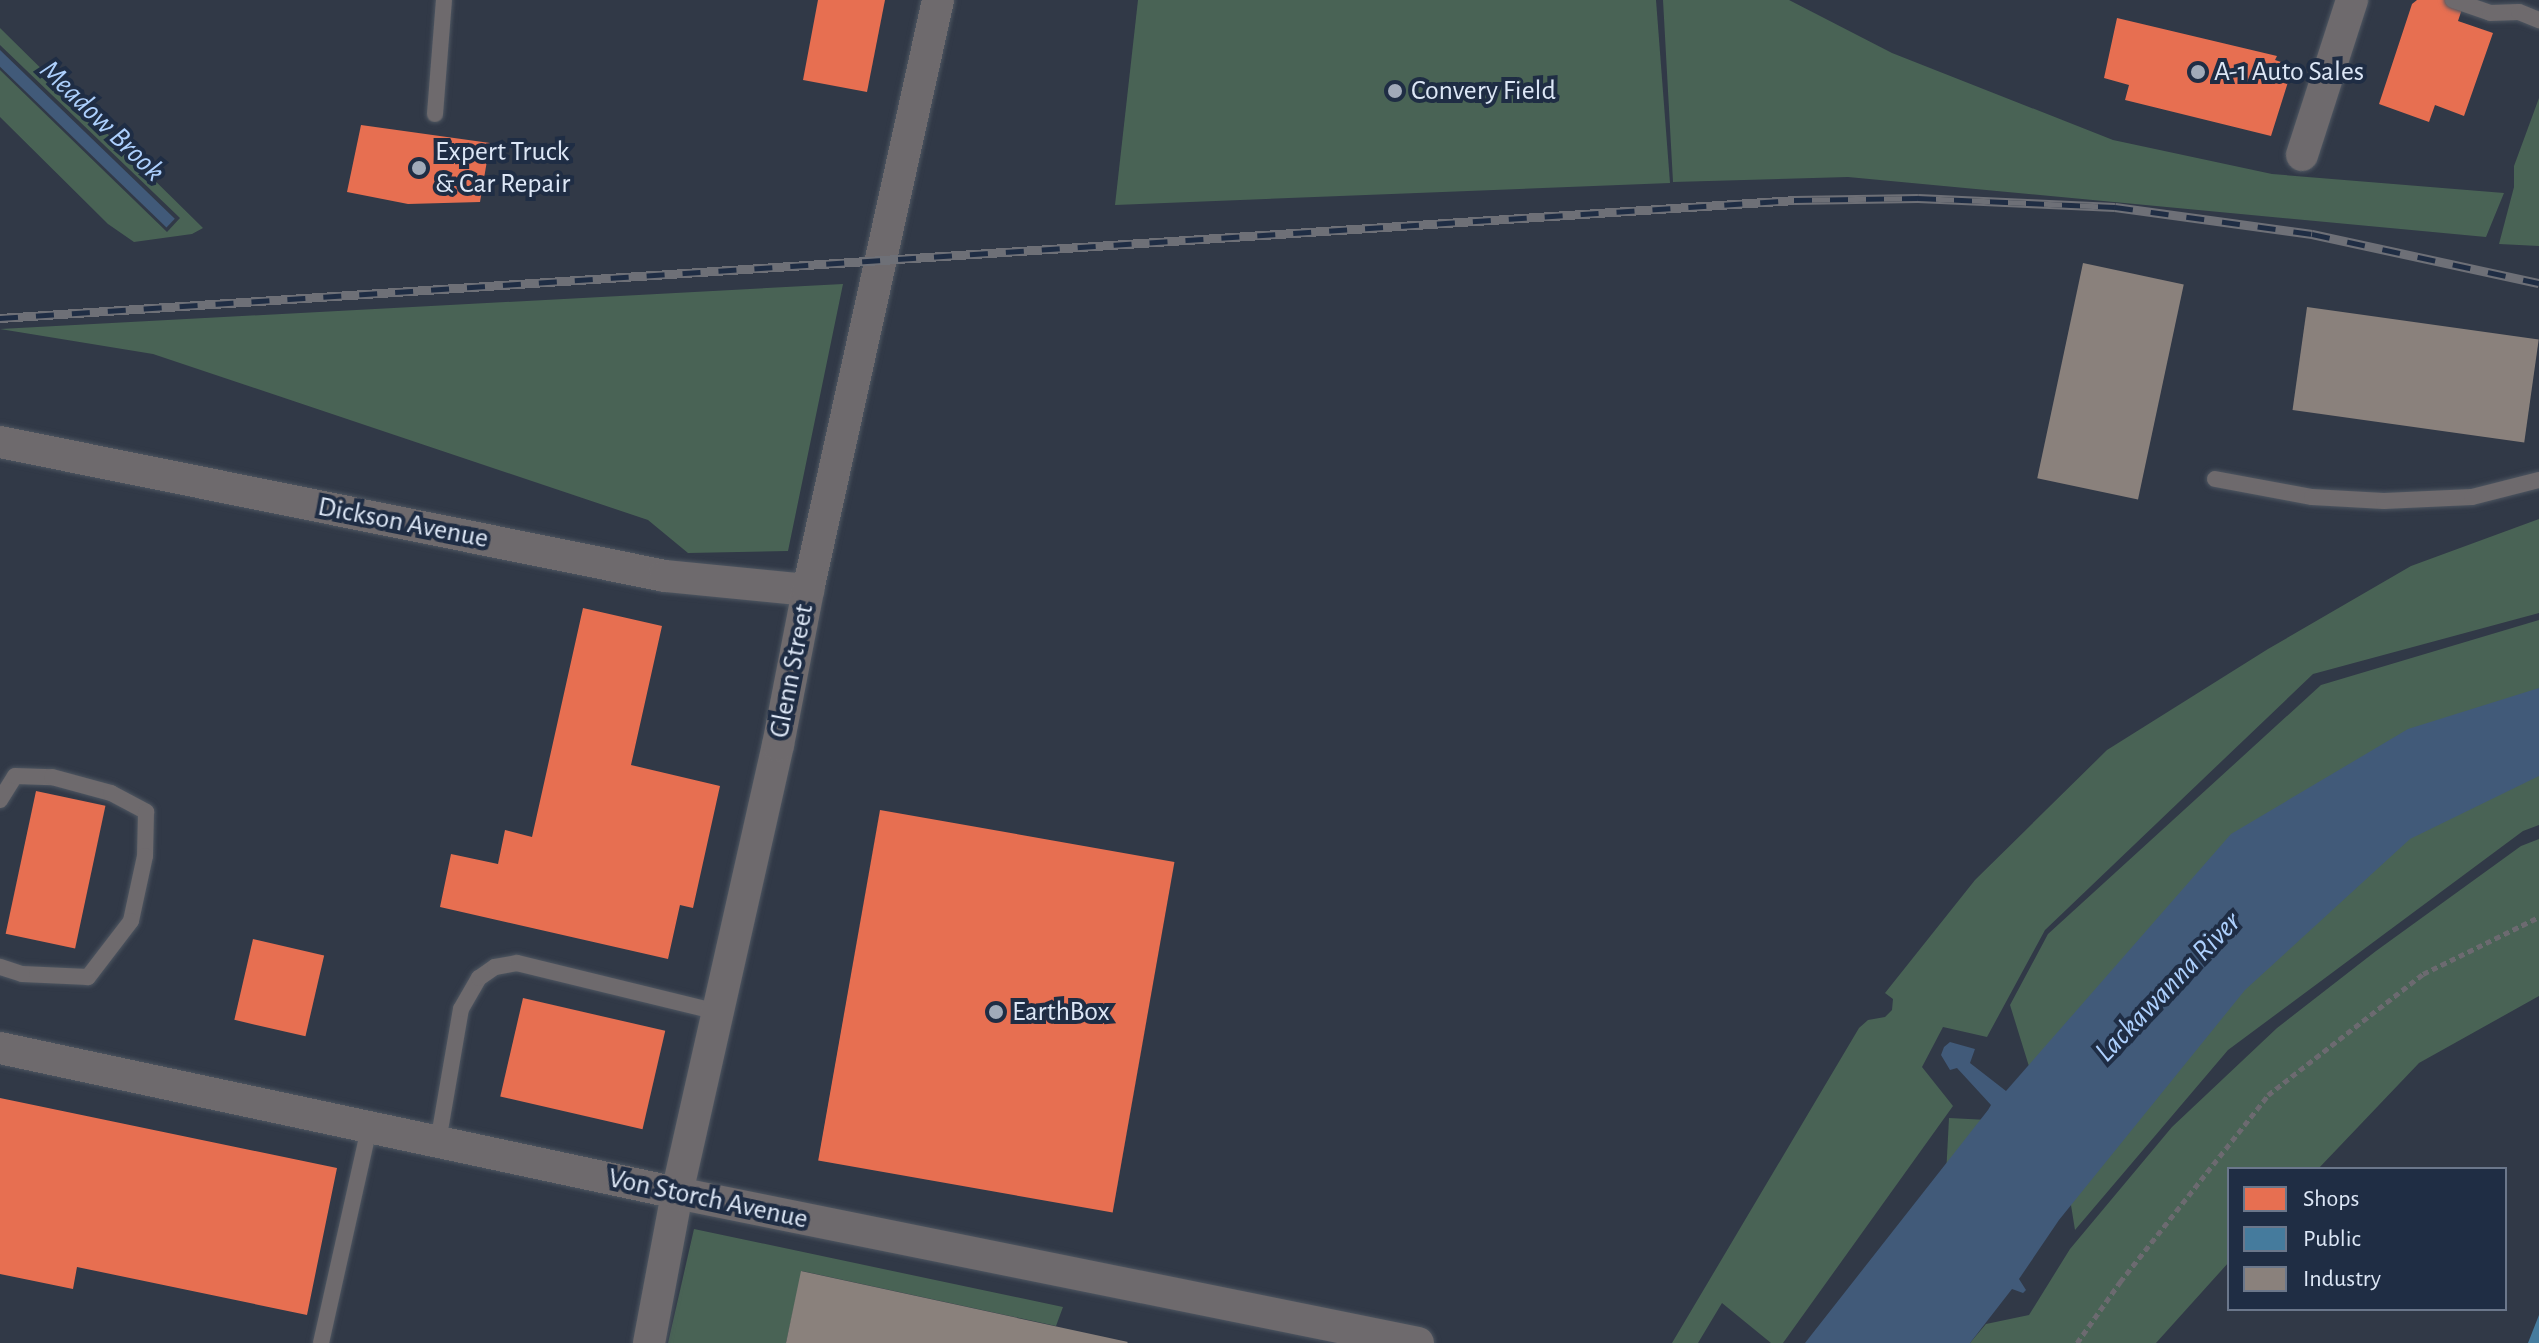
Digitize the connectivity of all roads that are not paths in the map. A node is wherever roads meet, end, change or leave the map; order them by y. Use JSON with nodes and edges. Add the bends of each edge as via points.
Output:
{"nodes":[{"id":1,"x":444,"y":0,"type":"edge"},
{"id":2,"x":938,"y":0,"type":"edge"},
{"id":3,"x":2352,"y":0,"type":"edge"},
{"id":4,"x":2453,"y":0,"type":"edge"},
{"id":5,"x":2539,"y":20,"type":"edge"},
{"id":6,"x":435,"y":114,"type":"dead end"},
{"id":7,"x":2302,"y":155,"type":"dead end"},
{"id":8,"x":0,"y":442,"type":"edge"},
{"id":9,"x":2215,"y":479,"type":"dead end"},
{"id":10,"x":2539,"y":480,"type":"edge"},
{"id":11,"x":808,"y":590,"type":"junction"},
{"id":12,"x":0,"y":800,"type":"edge"},
{"id":13,"x":0,"y":967,"type":"edge"},
{"id":14,"x":718,"y":1012,"type":"junction"},
{"id":15,"x":0,"y":1048,"type":"edge"},
{"id":16,"x":369,"y":1128,"type":"junction"},
{"id":17,"x":438,"y":1142,"type":"junction"},
{"id":18,"x":677,"y":1193,"type":"junction"},
{"id":19,"x":1407,"y":1342,"type":"edge"},
{"id":20,"x":321,"y":1343,"type":"edge"},
{"id":21,"x":649,"y":1343,"type":"edge"}],
"edges":[{"from":1,"to":6,"type":"lane"},
{"from":2,"to":11,"type":"street","name":"Glenn Street"},
{"from":3,"to":7,"type":"street"},
{"from":4,"to":5,"type":"lane","via":[[2490,13],[2519,12]]},
{"from":8,"to":11,"type":"street","name":"Dickson Avenue","via":[[665,576]]},
{"from":9,"to":10,"type":"lane","via":[[2312,497],[2384,501],[2472,497]]},
{"from":11,"to":14,"type":"street","name":"Glenn Street"},
{"from":12,"to":13,"type":"lane","via":[[15,776],[52,777],[111,793],[146,812],[145,856],[131,921],[88,977],[22,974]]},
{"from":14,"to":17,"type":"lane","via":[[517,963],[495,967],[479,978],[461,1009]]},
{"from":14,"to":18,"type":"street","name":"Glenn Street"},
{"from":15,"to":16,"type":"street","name":"Von Storch Avenue"},
{"from":16,"to":17,"type":"street","name":"Von Storch Avenue"},
{"from":16,"to":20,"type":"lane"},
{"from":17,"to":18,"type":"street","name":"Von Storch Avenue"},
{"from":18,"to":19,"type":"street","name":"Von Storch Avenue"},
{"from":18,"to":21,"type":"street","name":"Glenn Street"}]}
